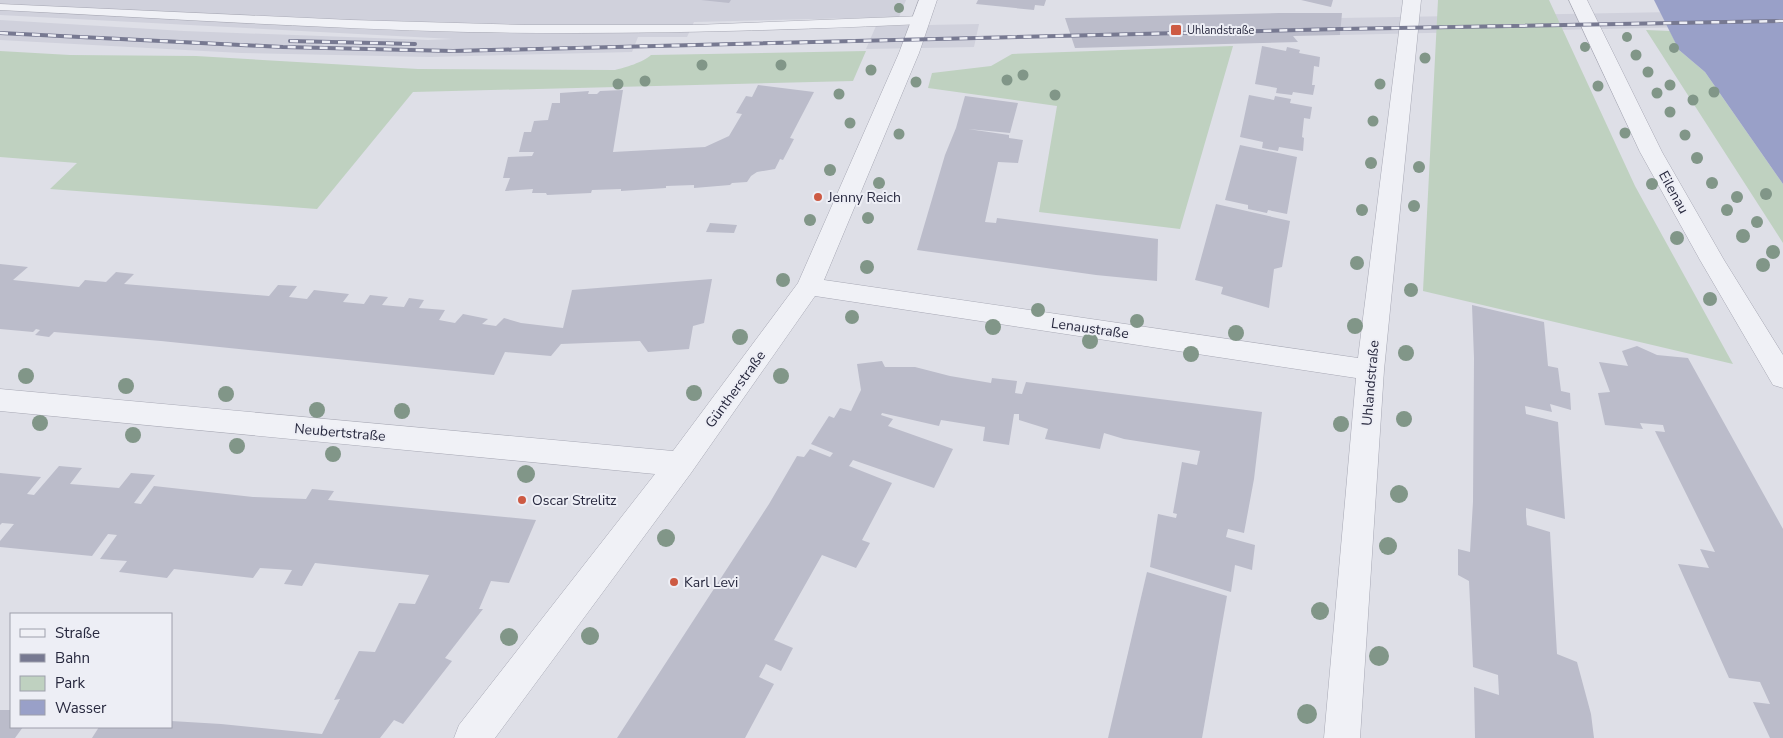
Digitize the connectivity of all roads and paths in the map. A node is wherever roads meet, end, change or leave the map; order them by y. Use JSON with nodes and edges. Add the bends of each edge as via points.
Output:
{"nodes":[{"id":1,"x":1412,"y":0,"type":"edge"},
{"id":2,"x":1578,"y":0,"type":"edge"},
{"id":3,"x":0,"y":7,"type":"edge"},
{"id":4,"x":925,"y":10,"type":"edge"},
{"id":5,"x":809,"y":286,"type":"junction"},
{"id":6,"x":1370,"y":370,"type":"junction"},
{"id":7,"x":1783,"y":378,"type":"edge"},
{"id":8,"x":0,"y":400,"type":"edge"},
{"id":9,"x":680,"y":464,"type":"junction"},
{"id":10,"x":472,"y":738,"type":"edge"},
{"id":11,"x":1342,"y":738,"type":"edge"}],
"edges":[{"from":1,"to":6,"type":"street","name":"Uhlandstraße"},
{"from":2,"to":7,"type":"street","name":"Eilenau","via":[[1651,152]]},
{"from":3,"to":4,"type":"lane","via":[[467,28],[689,29],[776,27]]},
{"from":4,"to":5,"type":"street","name":"Güntherstraße"},
{"from":5,"to":6,"type":"street","name":"Lenaustraße"},
{"from":5,"to":9,"type":"street","name":"Güntherstraße"},
{"from":6,"to":11,"type":"street","name":"Uhlandstraße"},
{"from":8,"to":9,"type":"street","name":"Neubertstraße"},
{"from":9,"to":10,"type":"street","name":"Güntherstraße"}]}
